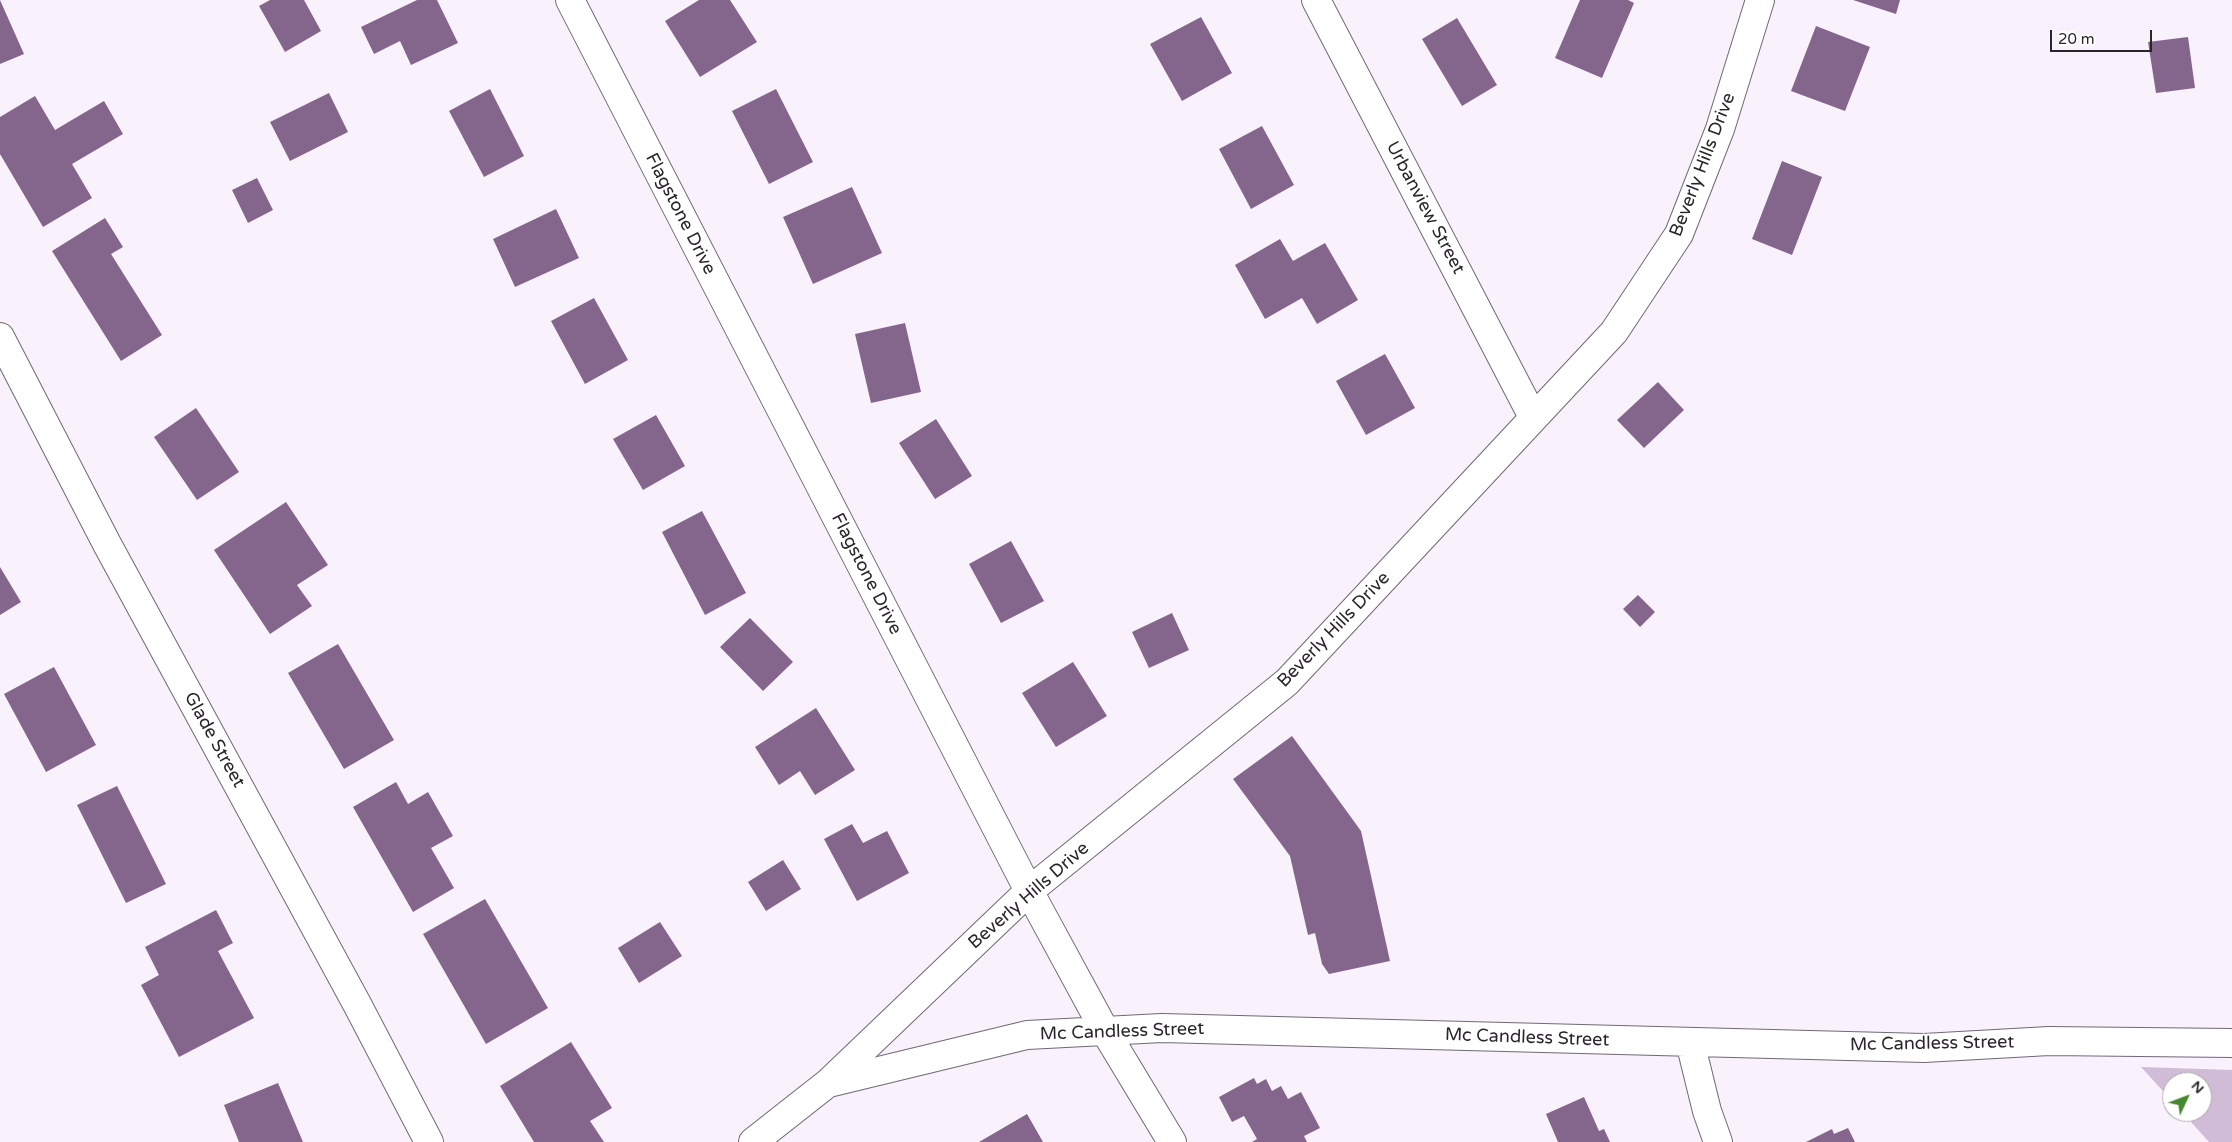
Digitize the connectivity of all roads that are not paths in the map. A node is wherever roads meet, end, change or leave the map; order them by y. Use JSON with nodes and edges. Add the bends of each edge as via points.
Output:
{"nodes":[{"id":1,"x":570,"y":0,"type":"edge"},
{"id":2,"x":1316,"y":0,"type":"edge"},
{"id":3,"x":1760,"y":0,"type":"edge"},
{"id":4,"x":0,"y":337,"type":"edge"},
{"id":5,"x":1533,"y":417,"type":"junction"},
{"id":6,"x":1029,"y":891,"type":"junction"},
{"id":7,"x":1105,"y":1031,"type":"junction"},
{"id":8,"x":1690,"y":1042,"type":"junction"},
{"id":9,"x":2232,"y":1043,"type":"edge"},
{"id":10,"x":828,"y":1083,"type":"junction"},
{"id":11,"x":429,"y":1142,"type":"edge"},
{"id":12,"x":754,"y":1142,"type":"edge"},
{"id":13,"x":1172,"y":1142,"type":"edge"},
{"id":14,"x":1718,"y":1142,"type":"edge"}],
"edges":[{"from":1,"to":6,"type":"street","name":"Flagstone Drive"},
{"from":2,"to":5,"type":"street","name":"Urbanview Street"},
{"from":3,"to":5,"type":"street","name":"Beverly Hills Drive","via":[[1720,129],[1679,234],[1614,332]]},
{"from":4,"to":11,"type":"street","name":"Glade Street","via":[[107,544]]},
{"from":5,"to":6,"type":"street","name":"Beverly Hills Drive","via":[[1287,682]]},
{"from":6,"to":7,"type":"street","name":"Flagstone Drive"},
{"from":6,"to":10,"type":"street","name":"Beverly Hills Drive"},
{"from":7,"to":8,"type":"street","name":"Mc Candless Street","via":[[1162,1028]]},
{"from":7,"to":10,"type":"street","name":"Mc Candless Street","via":[[1027,1035]]},
{"from":7,"to":13,"type":"street","name":"Flagstone Drive"},
{"from":8,"to":9,"type":"street","name":"Mc Candless Street","via":[[1924,1048],[2049,1041]]},
{"from":8,"to":14,"type":"street"},
{"from":10,"to":12,"type":"street","name":"Beverly Hills Drive"}]}
